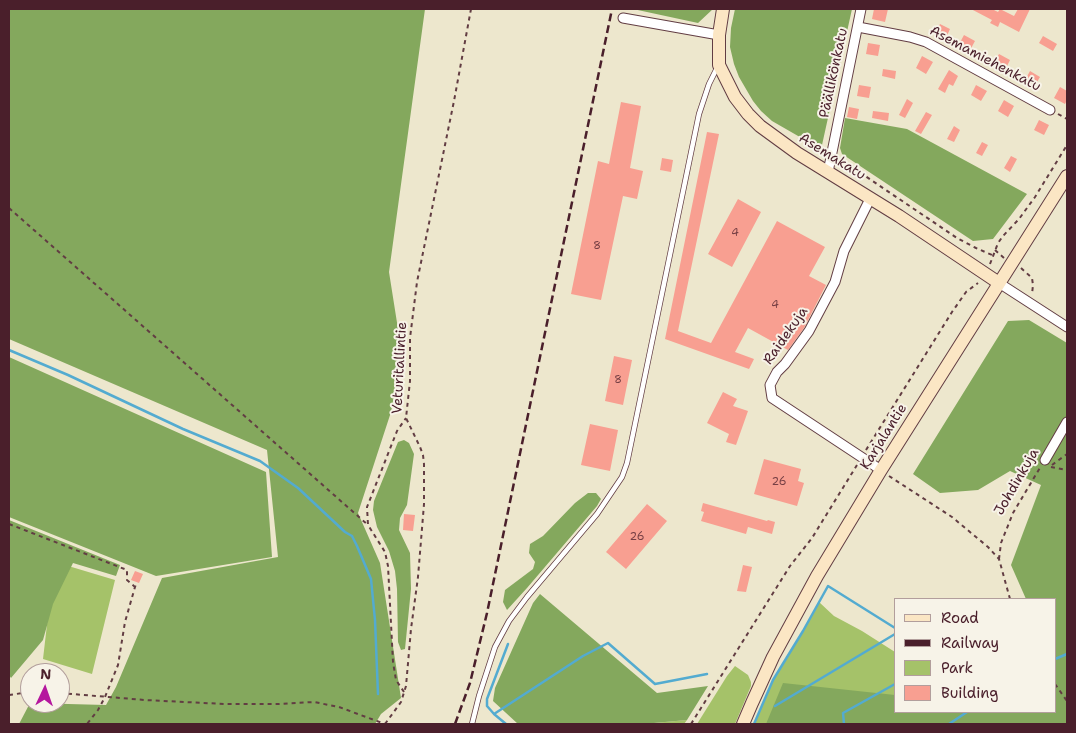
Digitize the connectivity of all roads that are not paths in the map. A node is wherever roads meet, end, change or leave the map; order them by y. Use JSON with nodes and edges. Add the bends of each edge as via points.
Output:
{"nodes":[{"id":1,"x":723,"y":9,"type":"edge"},
{"id":2,"x":861,"y":9,"type":"edge"},
{"id":3,"x":624,"y":18,"type":"dead end"},
{"id":4,"x":858,"y":27,"type":"junction"},
{"id":5,"x":719,"y":35,"type":"junction"},
{"id":6,"x":719,"y":65,"type":"junction"},
{"id":7,"x":1050,"y":110,"type":"road end"},
{"id":8,"x":828,"y":172,"type":"junction"},
{"id":9,"x":1067,"y":176,"type":"edge"},
{"id":10,"x":870,"y":199,"type":"junction"},
{"id":11,"x":999,"y":283,"type":"junction"},
{"id":12,"x":1067,"y":327,"type":"edge"},
{"id":13,"x":1067,"y":422,"type":"edge"},
{"id":14,"x":1048,"y":463,"type":"road end"},
{"id":15,"x":881,"y":470,"type":"junction"},
{"id":16,"x":472,"y":724,"type":"edge"},
{"id":17,"x":743,"y":724,"type":"edge"}],
"edges":[{"from":1,"to":5,"type":"main road","name":"Asemakatu"},
{"from":2,"to":4,"type":"street","name":"Päällikönkatu"},
{"from":3,"to":5,"type":"street"},
{"from":4,"to":7,"type":"street","name":"Asemamiehenkatu","via":[[926,42]]},
{"from":4,"to":8,"type":"street","name":"Päällikönkatu"},
{"from":5,"to":6,"type":"main road","name":"Asemakatu"},
{"from":6,"to":8,"type":"main road","name":"Asemakatu","via":[[735,97],[760,126]]},
{"from":6,"to":16,"type":"lane","via":[[699,114],[638,414],[622,477],[597,514],[509,621],[495,647]]},
{"from":8,"to":10,"type":"main road","name":"Asemakatu"},
{"from":9,"to":11,"type":"main road","name":"Karjalantie"},
{"from":10,"to":11,"type":"main road","name":"Asemakatu"},
{"from":10,"to":15,"type":"street","name":"Raidekuja","via":[[844,251],[835,282],[809,331],[770,385],[772,398]]},
{"from":11,"to":12,"type":"street"},
{"from":11,"to":15,"type":"main road","name":"Karjalantie"},
{"from":13,"to":14,"type":"street","name":"Johdinkuja"},
{"from":15,"to":17,"type":"main road","name":"Karjalantie","via":[[817,576],[773,657]]}]}
